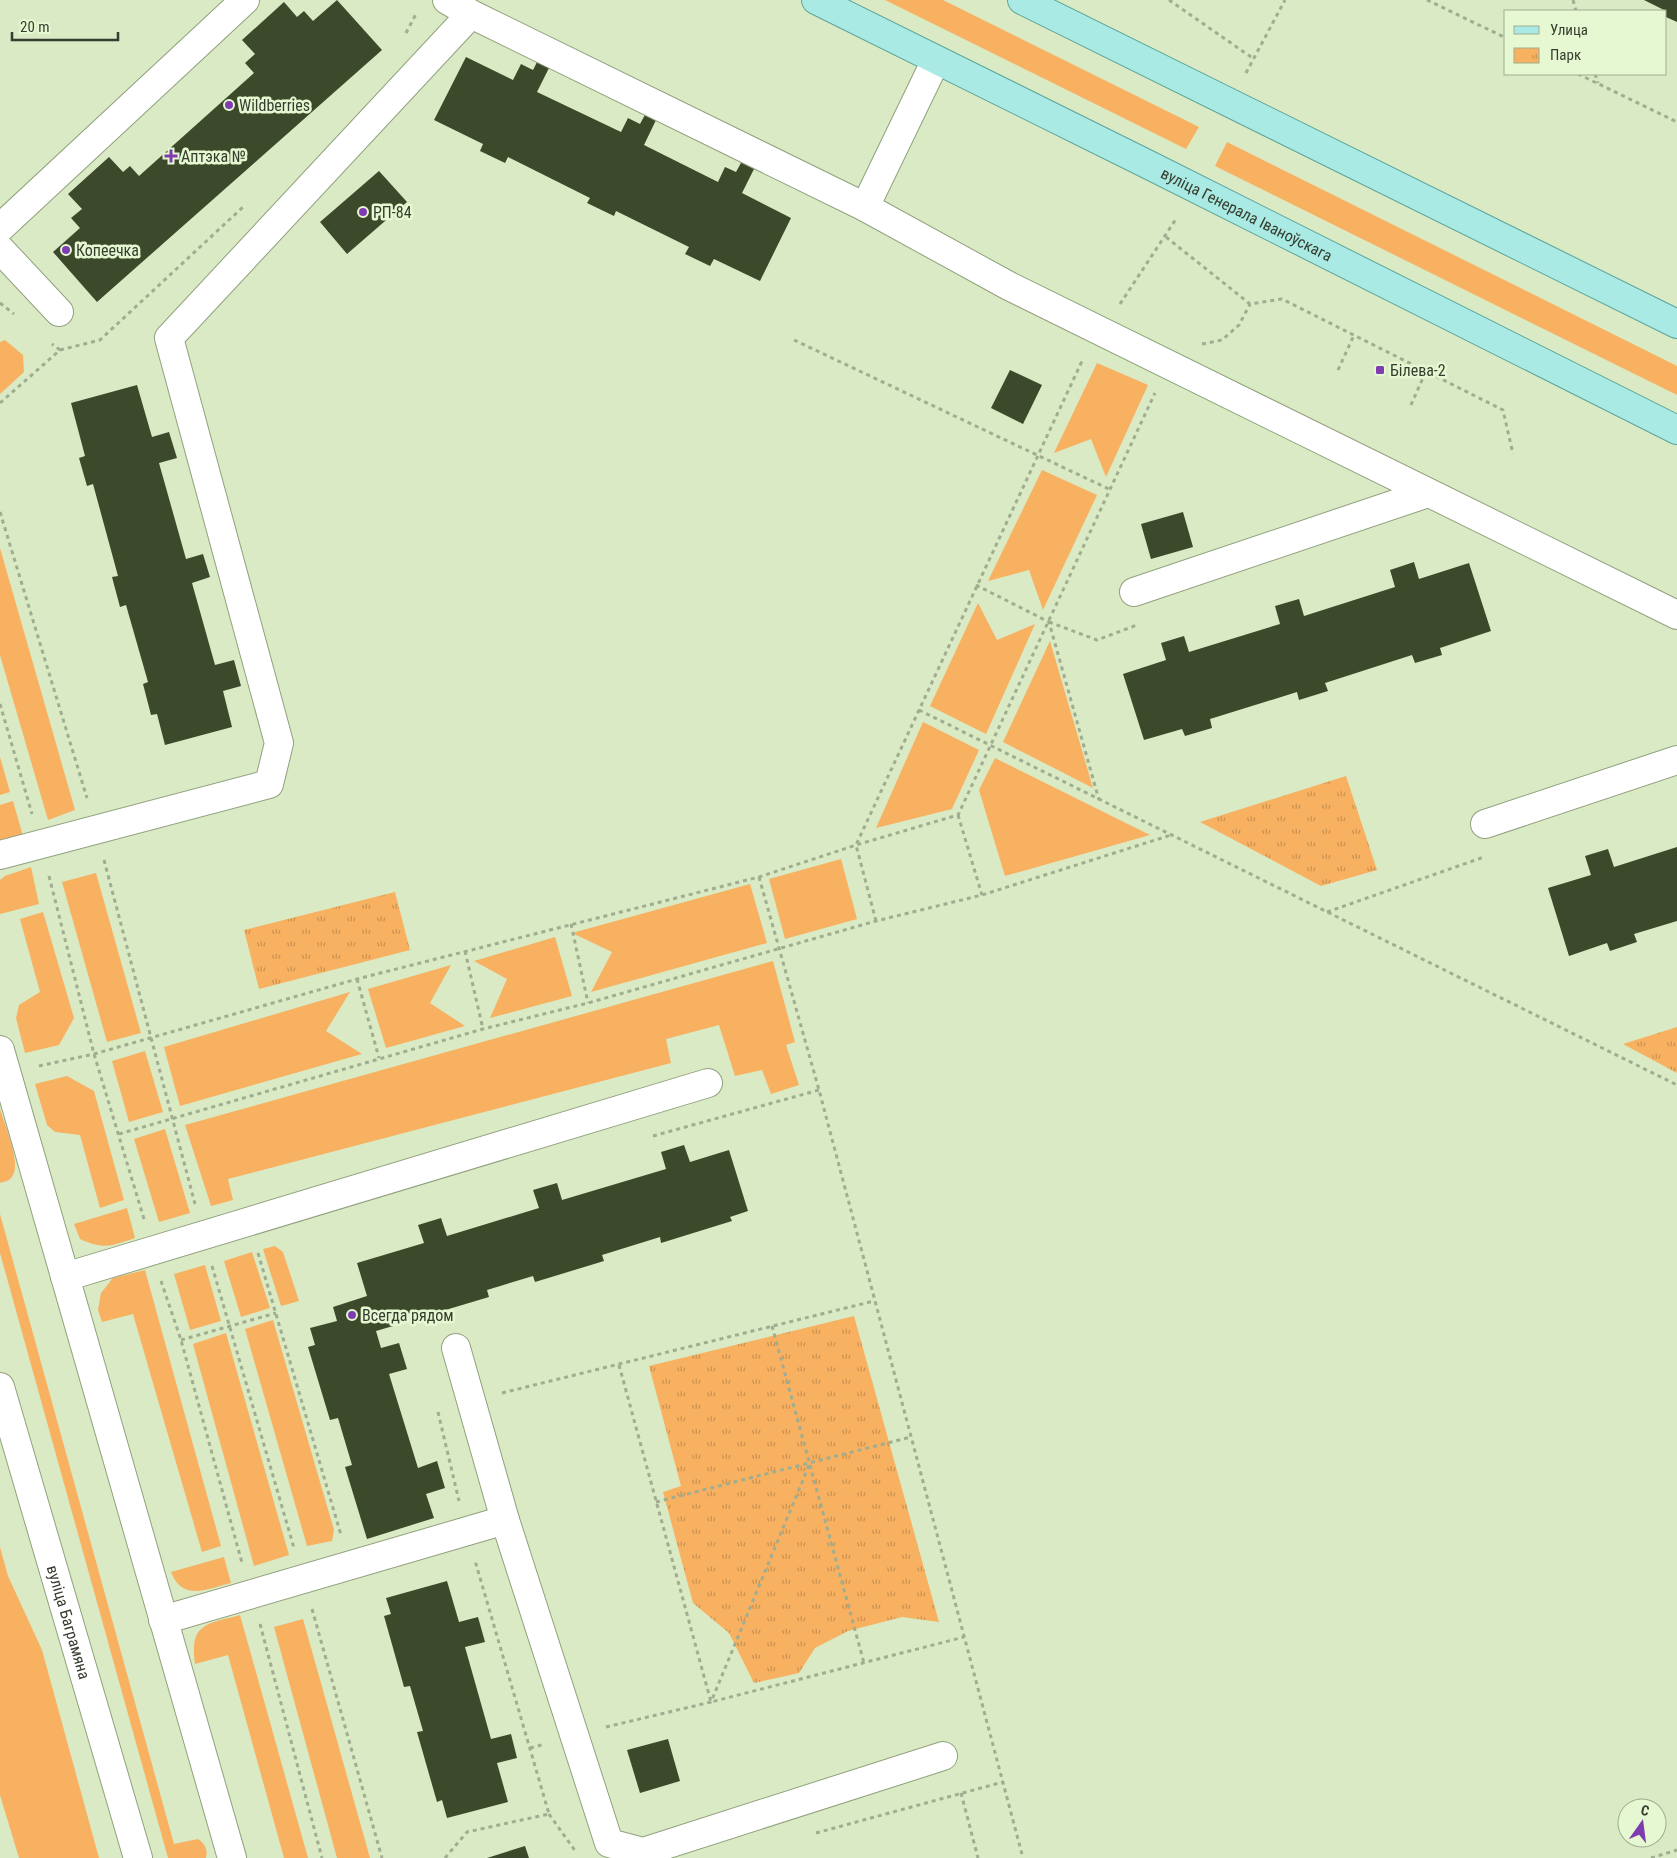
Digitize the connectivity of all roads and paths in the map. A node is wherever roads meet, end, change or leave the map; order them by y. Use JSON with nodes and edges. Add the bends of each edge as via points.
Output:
{"nodes":[{"id":1,"x":245,"y":0,"type":"edge"},
{"id":2,"x":447,"y":0,"type":"edge"},
{"id":3,"x":816,"y":0,"type":"edge"},
{"id":4,"x":1022,"y":0,"type":"edge"},
{"id":5,"x":1169,"y":0,"type":"edge"},
{"id":6,"x":1285,"y":0,"type":"edge"},
{"id":7,"x":1427,"y":0,"type":"edge"},
{"id":8,"x":418,"y":8,"type":"dead end"},
{"id":9,"x":471,"y":14,"type":"junction"},
{"id":10,"x":1504,"y":37,"type":"edge"},
{"id":11,"x":403,"y":40,"type":"dead end"},
{"id":12,"x":1254,"y":59,"type":"junction"},
{"id":13,"x":936,"y":60,"type":"junction"},
{"id":14,"x":1246,"y":73,"type":"dead end"},
{"id":15,"x":1580,"y":75,"type":"edge"},
{"id":16,"x":1595,"y":75,"type":"edge"},
{"id":17,"x":1598,"y":83,"type":"junction"},
{"id":18,"x":1677,"y":122,"type":"edge"},
{"id":19,"x":244,"y":207,"type":"dead end"},
{"id":20,"x":865,"y":207,"type":"junction"},
{"id":21,"x":1176,"y":219,"type":"dead end"},
{"id":22,"x":0,"y":228,"type":"edge"},
{"id":23,"x":1166,"y":237,"type":"junction"},
{"id":24,"x":0,"y":250,"type":"edge"},
{"id":25,"x":0,"y":303,"type":"edge"},
{"id":26,"x":1250,"y":304,"type":"junction"},
{"id":27,"x":59,"y":312,"type":"dead end"},
{"id":28,"x":15,"y":315,"type":"dead end"},
{"id":29,"x":1677,"y":324,"type":"edge"},
{"id":30,"x":1239,"y":325,"type":"dead end"},
{"id":31,"x":1102,"y":331,"type":"junction"},
{"id":32,"x":1354,"y":335,"type":"junction"},
{"id":33,"x":45,"y":338,"type":"dead end"},
{"id":34,"x":794,"y":340,"type":"dead end"},
{"id":35,"x":60,"y":350,"type":"junction"},
{"id":36,"x":1338,"y":370,"type":"dead end"},
{"id":37,"x":1426,"y":372,"type":"junction"},
{"id":38,"x":1158,"y":387,"type":"dead end"},
{"id":39,"x":0,"y":402,"type":"edge"},
{"id":40,"x":1410,"y":405,"type":"dead end"},
{"id":41,"x":1677,"y":430,"type":"edge"},
{"id":42,"x":1513,"y":454,"type":"dead end"},
{"id":43,"x":1038,"y":455,"type":"junction"},
{"id":44,"x":1111,"y":490,"type":"junction"},
{"id":45,"x":1428,"y":493,"type":"junction"},
{"id":46,"x":0,"y":512,"type":"edge"},
{"id":47,"x":976,"y":586,"type":"junction"},
{"id":48,"x":1134,"y":592,"type":"dead end"},
{"id":49,"x":1677,"y":615,"type":"edge"},
{"id":50,"x":1049,"y":622,"type":"junction"},
{"id":51,"x":918,"y":710,"type":"junction"},
{"id":52,"x":989,"y":746,"type":"junction"},
{"id":53,"x":1677,"y":760,"type":"edge"},
{"id":54,"x":1099,"y":800,"type":"junction"},
{"id":55,"x":958,"y":815,"type":"junction"},
{"id":56,"x":1485,"y":824,"type":"dead end"},
{"id":57,"x":96,"y":829,"type":"junction"},
{"id":58,"x":1171,"y":835,"type":"junction"},
{"id":59,"x":856,"y":845,"type":"junction"},
{"id":60,"x":0,"y":855,"type":"edge"},
{"id":61,"x":760,"y":876,"type":"junction"},
{"id":62,"x":982,"y":895,"type":"junction"},
{"id":63,"x":876,"y":921,"type":"junction"},
{"id":64,"x":570,"y":924,"type":"junction"},
{"id":65,"x":780,"y":950,"type":"junction"},
{"id":66,"x":464,"y":951,"type":"junction"},
{"id":67,"x":357,"y":979,"type":"junction"},
{"id":68,"x":588,"y":1003,"type":"junction"},
{"id":69,"x":483,"y":1029,"type":"junction"},
{"id":70,"x":152,"y":1037,"type":"junction"},
{"id":71,"x":0,"y":1050,"type":"edge"},
{"id":72,"x":379,"y":1058,"type":"junction"},
{"id":73,"x":31,"y":1068,"type":"dead end"},
{"id":74,"x":708,"y":1082,"type":"dead end"},
{"id":75,"x":1677,"y":1085,"type":"edge"},
{"id":76,"x":173,"y":1117,"type":"junction"},
{"id":77,"x":119,"y":1134,"type":"dead end"},
{"id":78,"x":203,"y":1235,"type":"junction"},
{"id":79,"x":256,"y":1246,"type":"dead end"},
{"id":80,"x":65,"y":1277,"type":"junction"},
{"id":81,"x":874,"y":1301,"type":"junction"},
{"id":82,"x":276,"y":1312,"type":"junction"},
{"id":83,"x":230,"y":1325,"type":"junction"},
{"id":84,"x":772,"y":1326,"type":"junction"},
{"id":85,"x":181,"y":1340,"type":"dead end"},
{"id":86,"x":456,"y":1348,"type":"dead end"},
{"id":87,"x":619,"y":1364,"type":"junction"},
{"id":88,"x":0,"y":1387,"type":"edge"},
{"id":89,"x":471,"y":1401,"type":"junction"},
{"id":90,"x":911,"y":1437,"type":"junction"},
{"id":91,"x":810,"y":1462,"type":"junction"},
{"id":92,"x":656,"y":1502,"type":"junction"},
{"id":93,"x":505,"y":1520,"type":"junction"},
{"id":94,"x":466,"y":1531,"type":"junction"},
{"id":95,"x":342,"y":1540,"type":"dead end"},
{"id":96,"x":476,"y":1564,"type":"junction"},
{"id":97,"x":466,"y":1567,"type":"dead end"},
{"id":98,"x":304,"y":1579,"type":"junction"},
{"id":99,"x":313,"y":1611,"type":"junction"},
{"id":100,"x":304,"y":1613,"type":"dead end"},
{"id":101,"x":163,"y":1620,"type":"junction"},
{"id":102,"x":269,"y":1623,"type":"dead end"},
{"id":103,"x":260,"y":1625,"type":"dead end"},
{"id":104,"x":964,"y":1637,"type":"junction"},
{"id":105,"x":864,"y":1663,"type":"junction"},
{"id":106,"x":711,"y":1702,"type":"junction"},
{"id":107,"x":574,"y":1735,"type":"junction"},
{"id":108,"x":530,"y":1748,"type":"junction"},
{"id":109,"x":942,"y":1756,"type":"dead end"},
{"id":110,"x":1003,"y":1782,"type":"junction"},
{"id":111,"x":961,"y":1793,"type":"junction"},
{"id":112,"x":549,"y":1814,"type":"junction"},
{"id":113,"x":811,"y":1835,"type":"dead end"},
{"id":114,"x":1677,"y":1850,"type":"edge"},
{"id":115,"x":138,"y":1858,"type":"edge"},
{"id":116,"x":232,"y":1858,"type":"edge"},
{"id":117,"x":382,"y":1858,"type":"edge"},
{"id":118,"x":445,"y":1858,"type":"edge"},
{"id":119,"x":580,"y":1858,"type":"edge"},
{"id":120,"x":978,"y":1858,"type":"edge"},
{"id":121,"x":1023,"y":1858,"type":"edge"},
{"id":122,"x":1651,"y":1858,"type":"edge"}],
"edges":[{"from":1,"to":22,"type":"street"},
{"from":2,"to":9,"type":"street"},
{"from":3,"to":13,"type":"main road","name":"вуліца Генерала Іваноўскага"},
{"from":4,"to":29,"type":"main road"},
{"from":5,"to":12,"type":"path"},
{"from":6,"to":12,"type":"path"},
{"from":7,"to":10,"type":"path"},
{"from":8,"to":11,"type":"path"},
{"from":9,"to":20,"type":"street"},
{"from":9,"to":57,"type":"street","via":[[169,338],[279,743],[269,784]]},
{"from":12,"to":14,"type":"path"},
{"from":13,"to":20,"type":"street"},
{"from":13,"to":41,"type":"main road","name":"вуліца Генерала Іваноўскага"},
{"from":15,"to":17,"type":"path"},
{"from":16,"to":17,"type":"path"},
{"from":17,"to":18,"type":"path"},
{"from":19,"to":35,"type":"path","via":[[100,340]]},
{"from":20,"to":31,"type":"street","via":[[1009,286]]},
{"from":21,"to":23,"type":"path"},
{"from":23,"to":26,"type":"path"},
{"from":23,"to":31,"type":"path"},
{"from":24,"to":27,"type":"street"},
{"from":25,"to":28,"type":"path"},
{"from":26,"to":30,"type":"path"},
{"from":26,"to":32,"type":"path","via":[[1282,298]]},
{"from":31,"to":43,"type":"path","via":[[1086,353]]},
{"from":31,"to":45,"type":"street"},
{"from":32,"to":36,"type":"path"},
{"from":32,"to":37,"type":"path"},
{"from":33,"to":35,"type":"path"},
{"from":34,"to":43,"type":"path"},
{"from":35,"to":39,"type":"path"},
{"from":37,"to":40,"type":"path"},
{"from":37,"to":42,"type":"path","via":[[1503,410]]},
{"from":38,"to":44,"type":"path"},
{"from":43,"to":44,"type":"path"},
{"from":43,"to":47,"type":"path"},
{"from":44,"to":50,"type":"path"},
{"from":45,"to":48,"type":"street"},
{"from":45,"to":49,"type":"street"},
{"from":46,"to":57,"type":"path"},
{"from":47,"to":50,"type":"path"},
{"from":47,"to":51,"type":"path"},
{"from":50,"to":52,"type":"path"},
{"from":50,"to":54,"type":"path"},
{"from":51,"to":52,"type":"path"},
{"from":51,"to":59,"type":"path"},
{"from":52,"to":54,"type":"path"},
{"from":52,"to":55,"type":"path"},
{"from":53,"to":56,"type":"street"},
{"from":54,"to":58,"type":"path"},
{"from":55,"to":59,"type":"path"},
{"from":55,"to":62,"type":"path"},
{"from":57,"to":60,"type":"street"},
{"from":57,"to":70,"type":"path"},
{"from":58,"to":62,"type":"path"},
{"from":58,"to":75,"type":"path"},
{"from":59,"to":61,"type":"path"},
{"from":59,"to":63,"type":"path"},
{"from":61,"to":64,"type":"path"},
{"from":61,"to":65,"type":"path"},
{"from":62,"to":63,"type":"path"},
{"from":63,"to":65,"type":"path"},
{"from":64,"to":66,"type":"path"},
{"from":64,"to":68,"type":"path"},
{"from":65,"to":68,"type":"path"},
{"from":65,"to":81,"type":"path"},
{"from":66,"to":67,"type":"path"},
{"from":66,"to":69,"type":"path"},
{"from":67,"to":70,"type":"path"},
{"from":67,"to":72,"type":"path"},
{"from":68,"to":69,"type":"path"},
{"from":69,"to":72,"type":"path"},
{"from":70,"to":73,"type":"path"},
{"from":70,"to":76,"type":"path"},
{"from":71,"to":80,"type":"street"},
{"from":72,"to":76,"type":"path"},
{"from":74,"to":78,"type":"street"},
{"from":76,"to":77,"type":"path"},
{"from":76,"to":78,"type":"path"},
{"from":78,"to":80,"type":"street"},
{"from":78,"to":83,"type":"path"},
{"from":79,"to":82,"type":"path"},
{"from":80,"to":101,"type":"street"},
{"from":81,"to":84,"type":"path"},
{"from":81,"to":90,"type":"path"},
{"from":82,"to":83,"type":"path"},
{"from":82,"to":95,"type":"path"},
{"from":83,"to":85,"type":"path"},
{"from":83,"to":98,"type":"path"},
{"from":84,"to":87,"type":"path"},
{"from":84,"to":91,"type":"path"},
{"from":86,"to":89,"type":"street"},
{"from":87,"to":89,"type":"path"},
{"from":87,"to":92,"type":"path"},
{"from":88,"to":115,"type":"street","name":"вуліца Баграмяна"},
{"from":89,"to":93,"type":"street"},
{"from":89,"to":94,"type":"path","via":[[438,1410]]},
{"from":90,"to":91,"type":"path"},
{"from":90,"to":104,"type":"path"},
{"from":91,"to":92,"type":"path"},
{"from":91,"to":105,"type":"path"},
{"from":91,"to":106,"type":"path"},
{"from":92,"to":106,"type":"path"},
{"from":93,"to":94,"type":"street"},
{"from":93,"to":107,"type":"street"},
{"from":94,"to":96,"type":"path"},
{"from":94,"to":98,"type":"street"},
{"from":96,"to":97,"type":"path"},
{"from":96,"to":108,"type":"path"},
{"from":98,"to":99,"type":"path"},
{"from":98,"to":101,"type":"street"},
{"from":99,"to":100,"type":"path"},
{"from":99,"to":117,"type":"path"},
{"from":101,"to":116,"type":"street"},
{"from":102,"to":103,"type":"path"},
{"from":104,"to":105,"type":"path"},
{"from":104,"to":110,"type":"path"},
{"from":105,"to":106,"type":"path"},
{"from":106,"to":107,"type":"path"},
{"from":107,"to":108,"type":"path"},
{"from":107,"to":109,"type":"street","via":[[608,1843],[644,1852]]},
{"from":108,"to":112,"type":"path"},
{"from":110,"to":111,"type":"path"},
{"from":110,"to":121,"type":"path"},
{"from":111,"to":113,"type":"path"},
{"from":111,"to":120,"type":"path"},
{"from":112,"to":118,"type":"path","via":[[467,1832]]},
{"from":112,"to":119,"type":"path"},
{"from":114,"to":122,"type":"path"}]}
